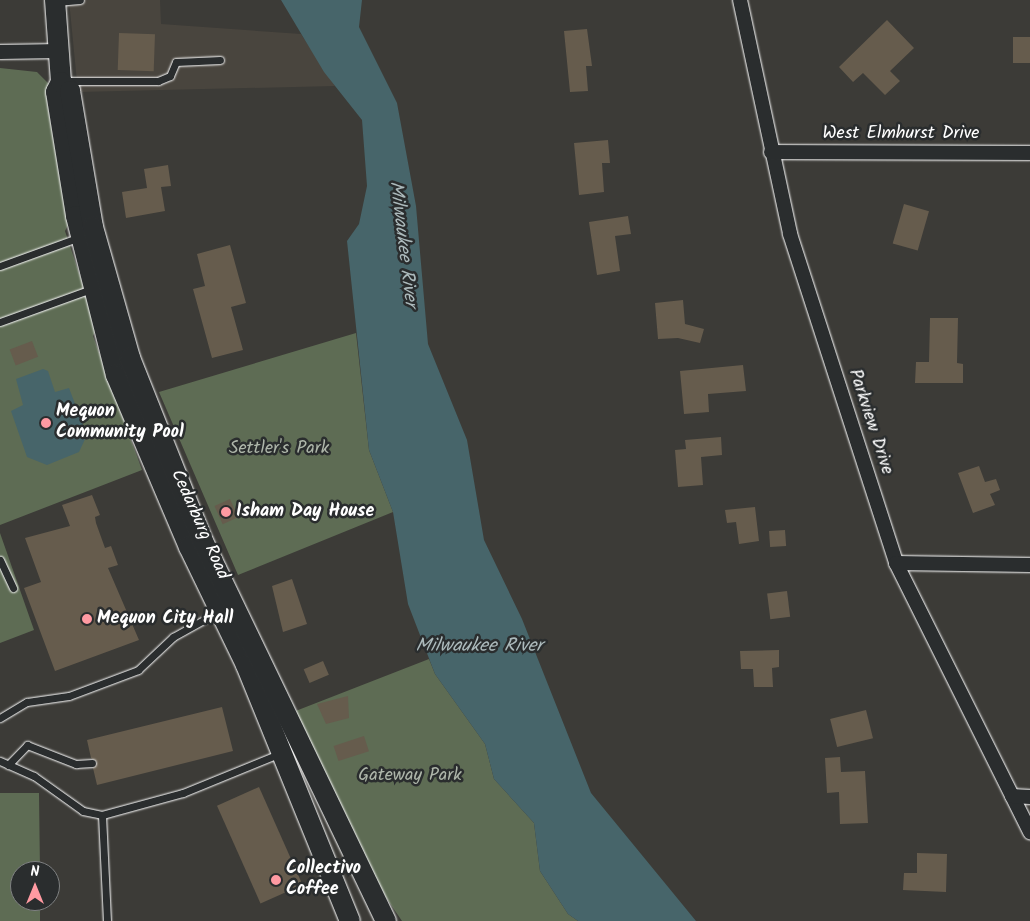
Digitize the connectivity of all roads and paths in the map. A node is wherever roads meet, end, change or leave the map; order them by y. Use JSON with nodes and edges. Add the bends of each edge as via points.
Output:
{"nodes":[{"id":1,"x":80,"y":0,"type":"edge"},
{"id":2,"x":740,"y":0,"type":"edge"},
{"id":3,"x":56,"y":1,"type":"edge"},
{"id":4,"x":59,"y":51,"type":"junction"},
{"id":5,"x":0,"y":52,"type":"edge"},
{"id":6,"x":220,"y":60,"type":"dead end"},
{"id":7,"x":61,"y":82,"type":"junction"},
{"id":8,"x":771,"y":152,"type":"junction"},
{"id":9,"x":1030,"y":153,"type":"edge"},
{"id":10,"x":87,"y":235,"type":"junction"},
{"id":11,"x":0,"y":266,"type":"edge"},
{"id":12,"x":100,"y":287,"type":"junction"},
{"id":13,"x":0,"y":322,"type":"edge"},
{"id":14,"x":0,"y":560,"type":"edge"},
{"id":15,"x":896,"y":563,"type":"junction"},
{"id":16,"x":1030,"y":565,"type":"edge"},
{"id":17,"x":13,"y":588,"type":"dead end"},
{"id":18,"x":227,"y":608,"type":"junction"},
{"id":19,"x":0,"y":718,"type":"edge"},
{"id":20,"x":292,"y":749,"type":"junction"},
{"id":21,"x":0,"y":761,"type":"edge"},
{"id":22,"x":92,"y":763,"type":"dead end"},
{"id":23,"x":8,"y":765,"type":"junction"},
{"id":24,"x":1012,"y":796,"type":"junction"},
{"id":25,"x":1030,"y":796,"type":"edge"},
{"id":26,"x":102,"y":815,"type":"junction"},
{"id":27,"x":1030,"y":832,"type":"edge"},
{"id":28,"x":106,"y":921,"type":"edge"},
{"id":29,"x":350,"y":921,"type":"edge"},
{"id":30,"x":386,"y":921,"type":"edge"}],
"edges":[{"from":1,"to":3,"type":"lane"},
{"from":2,"to":8,"type":"street","name":"Parkview Drive"},
{"from":3,"to":4,"type":"main road","name":"Cedarburg Road"},
{"from":4,"to":5,"type":"street"},
{"from":4,"to":7,"type":"main road","name":"Cedarburg Road"},
{"from":6,"to":7,"type":"lane","via":[[176,62],[170,76],[158,81]]},
{"from":7,"to":10,"type":"main road","name":"Cedarburg Road","via":[[70,91]]},
{"from":8,"to":9,"type":"street","name":"West Elmhurst Drive"},
{"from":8,"to":15,"type":"street","name":"Parkview Drive","via":[[790,234]]},
{"from":10,"to":11,"type":"lane"},
{"from":10,"to":12,"type":"main road","name":"Cedarburg Road"},
{"from":12,"to":13,"type":"lane"},
{"from":12,"to":18,"type":"main road","name":"Cedarburg Road","via":[[116,375]]},
{"from":14,"to":17,"type":"lane"},
{"from":15,"to":16,"type":"street"},
{"from":15,"to":24,"type":"street","name":"Parkview Drive"},
{"from":18,"to":19,"type":"lane","via":[[173,637],[138,670],[69,696],[27,702]]},
{"from":18,"to":20,"type":"main road","name":"Cedarburg Road"},
{"from":20,"to":26,"type":"lane","via":[[183,793]]},
{"from":20,"to":29,"type":"main road","name":"Cedarburg Road"},
{"from":20,"to":30,"type":"main road","name":"Cedarburg Road"},
{"from":21,"to":23,"type":"lane"},
{"from":22,"to":23,"type":"lane","via":[[76,764],[27,745]]},
{"from":23,"to":26,"type":"lane","via":[[34,776],[83,811]]},
{"from":24,"to":25,"type":"street"},
{"from":24,"to":27,"type":"street","name":"Parkview Drive"},
{"from":26,"to":28,"type":"lane"}]}
